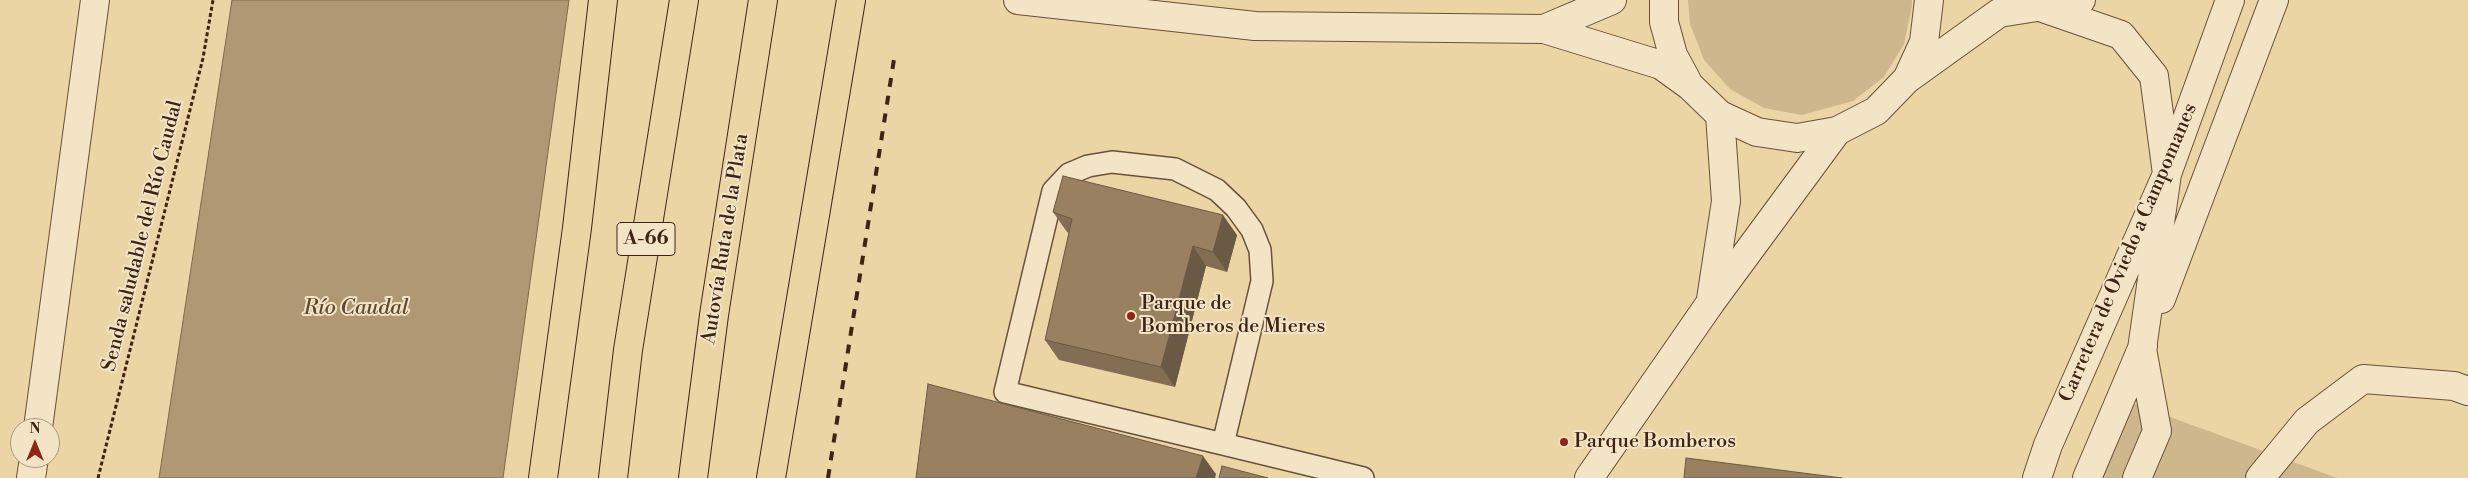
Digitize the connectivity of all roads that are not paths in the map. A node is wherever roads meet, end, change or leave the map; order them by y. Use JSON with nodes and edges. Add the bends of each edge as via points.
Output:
{"nodes":[{"id":1,"x":95,"y":0,"type":"edge"},
{"id":2,"x":603,"y":0,"type":"edge"},
{"id":3,"x":684,"y":0,"type":"edge"},
{"id":4,"x":763,"y":0,"type":"edge"},
{"id":5,"x":851,"y":0,"type":"edge"},
{"id":6,"x":1018,"y":0,"type":"edge"},
{"id":7,"x":1612,"y":0,"type":"edge"},
{"id":8,"x":1664,"y":0,"type":"edge"},
{"id":9,"x":1929,"y":0,"type":"edge"},
{"id":10,"x":2081,"y":0,"type":"edge"},
{"id":11,"x":2230,"y":0,"type":"edge"},
{"id":12,"x":2239,"y":0,"type":"edge"},
{"id":13,"x":2274,"y":0,"type":"edge"},
{"id":14,"x":2035,"y":6,"type":"junction"},
{"id":15,"x":1544,"y":29,"type":"junction"},
{"id":16,"x":1907,"y":78,"type":"junction"},
{"id":17,"x":1690,"y":86,"type":"junction"},
{"id":18,"x":1720,"y":115,"type":"junction"},
{"id":19,"x":1837,"y":131,"type":"junction"},
{"id":20,"x":2218,"y":143,"type":"junction"},
{"id":21,"x":2167,"y":174,"type":"junction"},
{"id":22,"x":1711,"y":302,"type":"junction"},
{"id":23,"x":2142,"y":349,"type":"junction"},
{"id":24,"x":2468,"y":391,"type":"edge"},
{"id":25,"x":39,"y":418,"type":"edge"},
{"id":26,"x":1223,"y":444,"type":"junction"},
{"id":27,"x":543,"y":478,"type":"edge"},
{"id":28,"x":613,"y":478,"type":"edge"},
{"id":29,"x":693,"y":478,"type":"edge"},
{"id":30,"x":771,"y":478,"type":"edge"},
{"id":31,"x":1363,"y":478,"type":"edge"},
{"id":32,"x":1589,"y":478,"type":"edge"},
{"id":33,"x":2037,"y":478,"type":"edge"},
{"id":34,"x":2087,"y":478,"type":"edge"},
{"id":35,"x":2137,"y":478,"type":"edge"},
{"id":36,"x":2260,"y":478,"type":"edge"}],
"edges":[{"from":1,"to":25,"type":"street"},
{"from":2,"to":27,"type":"highway","via":[[581,199]]},
{"from":3,"to":28,"type":"highway","number":"A-66","via":[[628,350]]},
{"from":4,"to":29,"type":"highway","name":"Autovía Ruta de la Plata","via":[[714,315]]},
{"from":5,"to":30,"type":"highway"},
{"from":6,"to":15,"type":"street","via":[[1255,26]]},
{"from":7,"to":15,"type":"street"},
{"from":8,"to":17,"type":"street","via":[[1664,22],[1673,55]]},
{"from":9,"to":16,"type":"street","via":[[1924,42]]},
{"from":10,"to":14,"type":"street"},
{"from":11,"to":21,"type":"street","name":"Carretera de Oviedo a Campomanes"},
{"from":12,"to":20,"type":"street","via":[[2239,46]]},
{"from":13,"to":20,"type":"street","name":"Carretera de Oviedo a Campomanes"},
{"from":14,"to":16,"type":"street","via":[[1999,13]]},
{"from":14,"to":21,"type":"street","via":[[2121,35],[2154,76]]},
{"from":15,"to":17,"type":"street","via":[[1661,65]]},
{"from":16,"to":19,"type":"street","via":[[1876,111]]},
{"from":17,"to":18,"type":"street"},
{"from":18,"to":19,"type":"street","via":[[1756,132],[1781,136],[1797,138]]},
{"from":18,"to":22,"type":"street","via":[[1726,201]]},
{"from":19,"to":22,"type":"street"},
{"from":20,"to":23,"type":"street","name":"Carretera de Oviedo a Campomanes"},
{"from":21,"to":23,"type":"street"},
{"from":21,"to":33,"type":"street","name":"Carretera de Oviedo a Campomanes","via":[[2048,445]]},
{"from":22,"to":32,"type":"street"},
{"from":23,"to":34,"type":"street","name":"Carretera de Oviedo a Campomanes"},
{"from":23,"to":35,"type":"street","via":[[2157,431]]},
{"from":24,"to":36,"type":"street","via":[[2454,386],[2363,379],[2307,421]]},
{"from":26,"to":26,"type":"lane","via":[[1262,281],[1260,250],[1252,230],[1217,190],[1175,169],[1112,162],[1088,166],[1070,174],[1052,191],[1005,392]]},
{"from":26,"to":31,"type":"lane"}]}
